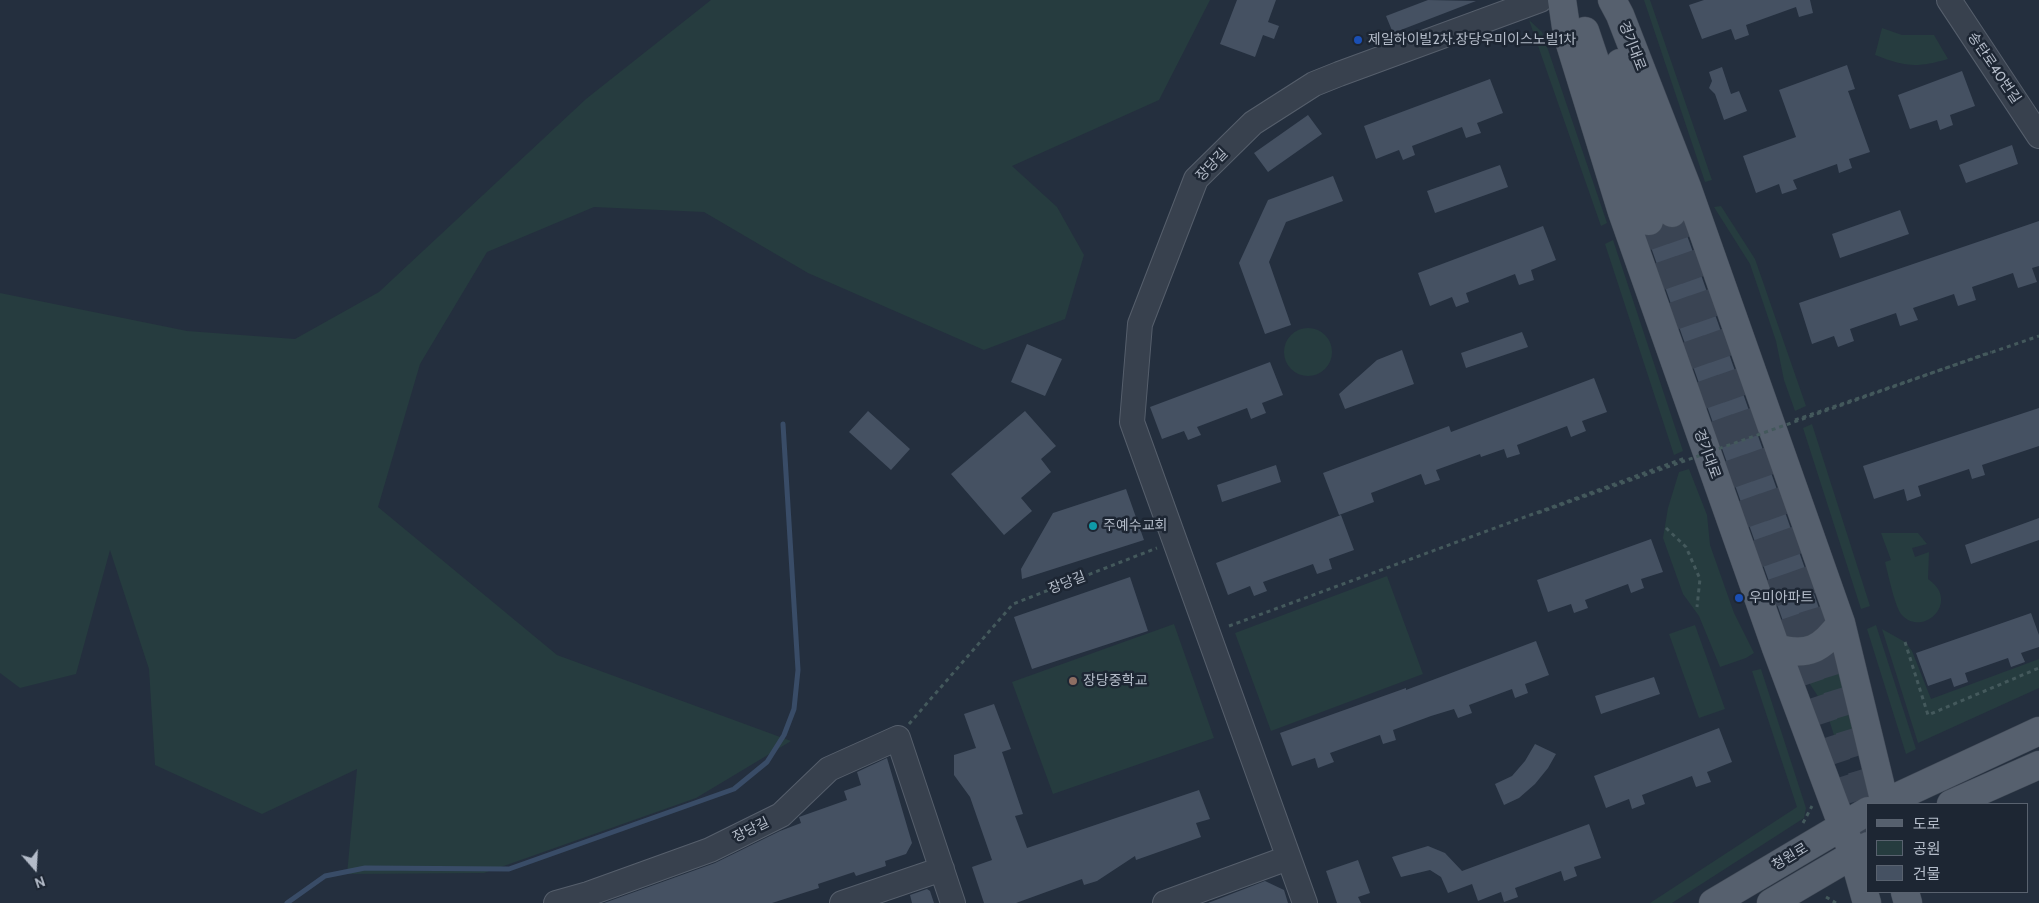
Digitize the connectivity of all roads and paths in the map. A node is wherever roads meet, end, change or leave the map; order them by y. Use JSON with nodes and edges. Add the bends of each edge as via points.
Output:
{"nodes":[{"id":1,"x":1540,"y":0,"type":"edge"},
{"id":2,"x":1563,"y":0,"type":"edge"},
{"id":3,"x":1602,"y":0,"type":"edge"},
{"id":4,"x":1612,"y":0,"type":"edge"},
{"id":5,"x":1949,"y":0,"type":"edge"},
{"id":6,"x":2039,"y":136,"type":"edge"},
{"id":7,"x":2039,"y":336,"type":"edge"},
{"id":8,"x":1991,"y":352,"type":"junction"},
{"id":9,"x":1795,"y":420,"type":"dead end"},
{"id":10,"x":1685,"y":449,"type":"dead end"},
{"id":11,"x":1688,"y":457,"type":"junction"},
{"id":12,"x":1692,"y":466,"type":"dead end"},
{"id":13,"x":1538,"y":513,"type":"junction"},
{"id":14,"x":1666,"y":528,"type":"dead end"},
{"id":15,"x":1174,"y":542,"type":"junction"},
{"id":16,"x":1697,"y":607,"type":"dead end"},
{"id":17,"x":1841,"y":623,"type":"junction"},
{"id":18,"x":1228,"y":626,"type":"dead end"},
{"id":19,"x":1905,"y":642,"type":"dead end"},
{"id":20,"x":1776,"y":648,"type":"junction"},
{"id":21,"x":2039,"y":668,"type":"edge"},
{"id":22,"x":2039,"y":731,"type":"edge"},
{"id":23,"x":898,"y":738,"type":"junction"},
{"id":24,"x":2039,"y":765,"type":"edge"},
{"id":25,"x":1814,"y":802,"type":"dead end"},
{"id":26,"x":1879,"y":803,"type":"edge"},
{"id":27,"x":1886,"y":803,"type":"edge"},
{"id":28,"x":1954,"y":803,"type":"edge"},
{"id":29,"x":1866,"y":813,"type":"edge"},
{"id":30,"x":1802,"y":825,"type":"dead end"},
{"id":31,"x":1842,"y":825,"type":"junction"},
{"id":32,"x":1860,"y":850,"type":"edge"},
{"id":33,"x":1288,"y":858,"type":"junction"},
{"id":34,"x":942,"y":868,"type":"junction"},
{"id":35,"x":589,"y":898,"type":"edge"},
{"id":36,"x":1189,"y":899,"type":"edge"},
{"id":37,"x":556,"y":903,"type":"edge"},
{"id":38,"x":842,"y":903,"type":"edge"},
{"id":39,"x":953,"y":903,"type":"edge"},
{"id":40,"x":1166,"y":903,"type":"edge"},
{"id":41,"x":1305,"y":903,"type":"edge"},
{"id":42,"x":1714,"y":903,"type":"edge"},
{"id":43,"x":1771,"y":903,"type":"edge"},
{"id":44,"x":1867,"y":903,"type":"edge"}],
"edges":[{"from":1,"to":15,"type":"street","name":"장당길","via":[[1314,84],[1253,123],[1196,179],[1140,324],[1132,422]]},
{"from":2,"to":3,"type":"main road","name":"경기대로","via":[[1585,31],[1660,217]]},
{"from":2,"to":20,"type":"main road","name":"경기대로","via":[[1567,34],[1622,212]]},
{"from":4,"to":17,"type":"main road","name":"경기대로","via":[[1686,187]]},
{"from":5,"to":6,"type":"street","name":"송탄로40번길"},
{"from":7,"to":8,"type":"path"},
{"from":8,"to":9,"type":"path"},
{"from":8,"to":13,"type":"path","bridge":true},
{"from":10,"to":11,"type":"path"},
{"from":11,"to":12,"type":"path"},
{"from":11,"to":13,"type":"path"},
{"from":13,"to":18,"type":"path"},
{"from":14,"to":16,"type":"path","via":[[1686,547],[1700,579]]},
{"from":15,"to":23,"type":"path","name":"장당길","via":[[1013,604]]},
{"from":15,"to":33,"type":"street","name":"장당길","via":[[1210,633]]},
{"from":17,"to":20,"type":"main road","via":[[1814,650],[1793,653]]},
{"from":17,"to":26,"type":"main road","name":"경기대로"},
{"from":19,"to":21,"type":"path","via":[[1928,715]]},
{"from":20,"to":31,"type":"main road","name":"경기대로"},
{"from":22,"to":27,"type":"main road","name":"청원로"},
{"from":23,"to":34,"type":"street"},
{"from":23,"to":35,"type":"street","name":"장당길","via":[[829,769],[781,815],[710,850]]},
{"from":24,"to":28,"type":"main road"},
{"from":25,"to":30,"type":"path"},
{"from":29,"to":31,"type":"main road","name":"청원로"},
{"from":31,"to":32,"type":"main road","name":"경기대로"},
{"from":31,"to":42,"type":"main road","name":"청원로"},
{"from":32,"to":43,"type":"main road"},
{"from":32,"to":44,"type":"main road","name":"경기대로"},
{"from":33,"to":36,"type":"street"},
{"from":33,"to":41,"type":"street","name":"장당길"},
{"from":34,"to":38,"type":"street"},
{"from":34,"to":39,"type":"street"},
{"from":35,"to":37,"type":"street","name":"장당길"},
{"from":36,"to":40,"type":"street"}]}
